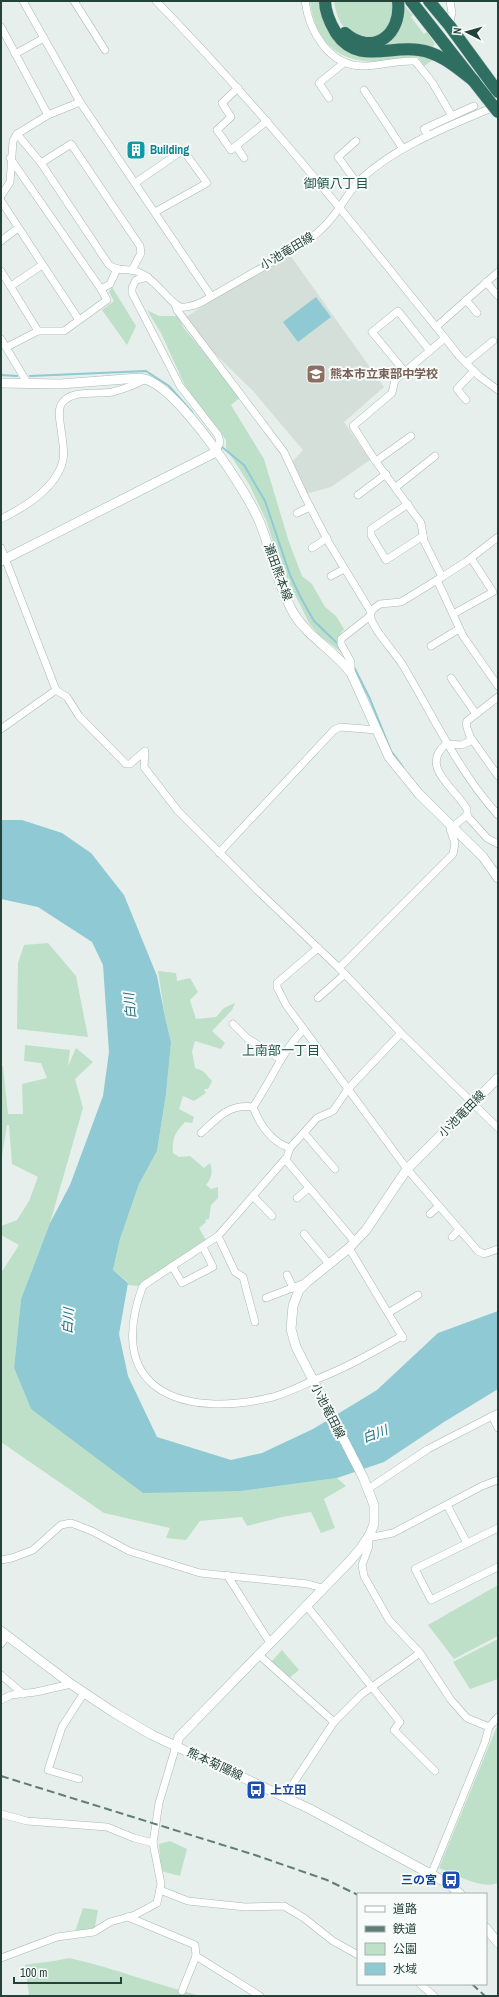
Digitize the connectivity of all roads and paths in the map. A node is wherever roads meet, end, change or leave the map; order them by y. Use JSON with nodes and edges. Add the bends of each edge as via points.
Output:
{"nodes":[{"id":1,"x":23,"y":1,"type":"edge"},
{"id":2,"x":74,"y":1,"type":"edge"},
{"id":3,"x":156,"y":1,"type":"edge"},
{"id":4,"x":305,"y":1,"type":"edge"},
{"id":5,"x":325,"y":1,"type":"edge"},
{"id":6,"x":331,"y":1,"type":"edge"},
{"id":7,"x":398,"y":1,"type":"edge"},
{"id":8,"x":411,"y":1,"type":"edge"},
{"id":9,"x":429,"y":1,"type":"edge"},
{"id":10,"x":440,"y":1,"type":"edge"},
{"id":11,"x":450,"y":1,"type":"edge"},
{"id":12,"x":449,"y":24,"type":"junction"},
{"id":13,"x":1,"y":27,"type":"edge"},
{"id":14,"x":44,"y":38,"type":"junction"},
{"id":15,"x":105,"y":50,"type":"dead end"},
{"id":16,"x":15,"y":54,"type":"junction"},
{"id":17,"x":345,"y":62,"type":"junction"},
{"id":18,"x":474,"y":81,"type":"junction"},
{"id":19,"x":238,"y":88,"type":"junction"},
{"id":20,"x":364,"y":90,"type":"dead end"},
{"id":21,"x":498,"y":92,"type":"edge"},
{"id":22,"x":329,"y":98,"type":"dead end"},
{"id":23,"x":80,"y":102,"type":"junction"},
{"id":24,"x":498,"y":105,"type":"edge"},
{"id":25,"x":474,"y":106,"type":"dead end"},
{"id":26,"x":498,"y":112,"type":"edge"},
{"id":27,"x":48,"y":115,"type":"junction"},
{"id":28,"x":452,"y":116,"type":"junction"},
{"id":29,"x":267,"y":121,"type":"junction"},
{"id":30,"x":18,"y":134,"type":"junction"},
{"id":31,"x":428,"y":136,"type":"junction"},
{"id":32,"x":356,"y":141,"type":"dead end"},
{"id":33,"x":236,"y":146,"type":"junction"},
{"id":34,"x":403,"y":149,"type":"junction"},
{"id":35,"x":10,"y":158,"type":"junction"},
{"id":36,"x":244,"y":158,"type":"dead end"},
{"id":37,"x":41,"y":163,"type":"junction"},
{"id":38,"x":135,"y":183,"type":"junction"},
{"id":39,"x":357,"y":183,"type":"junction"},
{"id":40,"x":1,"y":196,"type":"edge"},
{"id":41,"x":1,"y":201,"type":"edge"},
{"id":42,"x":340,"y":207,"type":"junction"},
{"id":43,"x":155,"y":212,"type":"junction"},
{"id":44,"x":18,"y":228,"type":"junction"},
{"id":45,"x":1,"y":241,"type":"edge"},
{"id":46,"x":42,"y":265,"type":"junction"},
{"id":47,"x":118,"y":269,"type":"junction"},
{"id":48,"x":132,"y":270,"type":"junction"},
{"id":49,"x":1,"y":271,"type":"edge"},
{"id":50,"x":498,"y":272,"type":"edge"},
{"id":51,"x":148,"y":277,"type":"junction"},
{"id":52,"x":486,"y":282,"type":"junction"},
{"id":53,"x":11,"y":286,"type":"junction"},
{"id":54,"x":101,"y":289,"type":"junction"},
{"id":55,"x":211,"y":296,"type":"junction"},
{"id":56,"x":498,"y":296,"type":"edge"},
{"id":57,"x":466,"y":300,"type":"junction"},
{"id":58,"x":175,"y":304,"type":"junction"},
{"id":59,"x":477,"y":313,"type":"dead end"},
{"id":60,"x":78,"y":320,"type":"junction"},
{"id":61,"x":436,"y":327,"type":"junction"},
{"id":62,"x":38,"y":331,"type":"junction"},
{"id":63,"x":445,"y":338,"type":"junction"},
{"id":64,"x":1,"y":339,"type":"edge"},
{"id":65,"x":494,"y":343,"type":"dead end"},
{"id":66,"x":7,"y":347,"type":"junction"},
{"id":67,"x":430,"y":351,"type":"junction"},
{"id":68,"x":469,"y":367,"type":"junction"},
{"id":69,"x":405,"y":372,"type":"junction"},
{"id":70,"x":146,"y":379,"type":"junction"},
{"id":71,"x":1,"y":382,"type":"edge"},
{"id":72,"x":28,"y":384,"type":"junction"},
{"id":73,"x":498,"y":390,"type":"edge"},
{"id":74,"x":466,"y":400,"type":"dead end"},
{"id":75,"x":411,"y":436,"type":"dead end"},
{"id":76,"x":216,"y":452,"type":"junction"},
{"id":77,"x":435,"y":456,"type":"dead end"},
{"id":78,"x":376,"y":461,"type":"junction"},
{"id":79,"x":386,"y":474,"type":"junction"},
{"id":80,"x":396,"y":487,"type":"junction"},
{"id":81,"x":358,"y":495,"type":"dead end"},
{"id":82,"x":408,"y":504,"type":"junction"},
{"id":83,"x":310,"y":507,"type":"junction"},
{"id":84,"x":297,"y":513,"type":"dead end"},
{"id":85,"x":1,"y":519,"type":"edge"},
{"id":86,"x":423,"y":536,"type":"junction"},
{"id":87,"x":326,"y":538,"type":"junction"},
{"id":88,"x":497,"y":541,"type":"edge"},
{"id":89,"x":1,"y":548,"type":"edge"},
{"id":90,"x":312,"y":548,"type":"dead end"},
{"id":91,"x":471,"y":558,"type":"junction"},
{"id":92,"x":3,"y":560,"type":"edge"},
{"id":93,"x":344,"y":569,"type":"junction"},
{"id":94,"x":332,"y":576,"type":"dead end"},
{"id":95,"x":439,"y":579,"type":"junction"},
{"id":96,"x":496,"y":591,"type":"edge"},
{"id":97,"x":371,"y":614,"type":"junction"},
{"id":98,"x":453,"y":614,"type":"junction"},
{"id":99,"x":460,"y":629,"type":"junction"},
{"id":100,"x":431,"y":646,"type":"dead end"},
{"id":101,"x":351,"y":673,"type":"junction"},
{"id":102,"x":451,"y":678,"type":"dead end"},
{"id":103,"x":498,"y":684,"type":"edge"},
{"id":104,"x":56,"y":690,"type":"junction"},
{"id":105,"x":498,"y":697,"type":"edge"},
{"id":106,"x":476,"y":714,"type":"junction"},
{"id":107,"x":1,"y":729,"type":"edge"},
{"id":108,"x":377,"y":730,"type":"junction"},
{"id":109,"x":471,"y":738,"type":"junction"},
{"id":110,"x":446,"y":744,"type":"junction"},
{"id":111,"x":498,"y":776,"type":"edge"},
{"id":112,"x":467,"y":815,"type":"junction"},
{"id":113,"x":498,"y":815,"type":"edge"},
{"id":114,"x":452,"y":826,"type":"junction"},
{"id":115,"x":498,"y":844,"type":"edge"},
{"id":116,"x":219,"y":853,"type":"junction"},
{"id":117,"x":498,"y":878,"type":"edge"},
{"id":118,"x":318,"y":948,"type":"junction"},
{"id":119,"x":339,"y":968,"type":"junction"},
{"id":120,"x":345,"y":974,"type":"junction"},
{"id":121,"x":318,"y":998,"type":"dead end"},
{"id":122,"x":233,"y":1024,"type":"dead end"},
{"id":123,"x":303,"y":1030,"type":"junction"},
{"id":124,"x":402,"y":1033,"type":"junction"},
{"id":125,"x":280,"y":1059,"type":"junction"},
{"id":126,"x":498,"y":1078,"type":"edge"},
{"id":127,"x":348,"y":1089,"type":"junction"},
{"id":128,"x":474,"y":1103,"type":"junction"},
{"id":129,"x":253,"y":1107,"type":"junction"},
{"id":130,"x":498,"y":1128,"type":"edge"},
{"id":131,"x":201,"y":1133,"type":"dead end"},
{"id":132,"x":304,"y":1133,"type":"junction"},
{"id":133,"x":290,"y":1148,"type":"junction"},
{"id":134,"x":285,"y":1159,"type":"junction"},
{"id":135,"x":335,"y":1169,"type":"dead end"},
{"id":136,"x":407,"y":1169,"type":"junction"},
{"id":137,"x":309,"y":1188,"type":"junction"},
{"id":138,"x":253,"y":1196,"type":"junction"},
{"id":139,"x":297,"y":1198,"type":"dead end"},
{"id":140,"x":439,"y":1206,"type":"junction"},
{"id":141,"x":430,"y":1214,"type":"dead end"},
{"id":142,"x":272,"y":1216,"type":"dead end"},
{"id":143,"x":460,"y":1230,"type":"junction"},
{"id":144,"x":304,"y":1234,"type":"dead end"},
{"id":145,"x":218,"y":1236,"type":"junction"},
{"id":146,"x":452,"y":1238,"type":"dead end"},
{"id":147,"x":352,"y":1245,"type":"junction"},
{"id":148,"x":203,"y":1247,"type":"junction"},
{"id":149,"x":498,"y":1249,"type":"edge"},
{"id":150,"x":329,"y":1264,"type":"junction"},
{"id":151,"x":172,"y":1266,"type":"junction"},
{"id":152,"x":286,"y":1275,"type":"dead end"},
{"id":153,"x":307,"y":1282,"type":"junction"},
{"id":154,"x":293,"y":1288,"type":"junction"},
{"id":155,"x":418,"y":1295,"type":"dead end"},
{"id":156,"x":266,"y":1298,"type":"dead end"},
{"id":157,"x":388,"y":1313,"type":"junction"},
{"id":158,"x":255,"y":1322,"type":"dead end"},
{"id":159,"x":313,"y":1381,"type":"junction"},
{"id":160,"x":495,"y":1415,"type":"edge"},
{"id":161,"x":498,"y":1428,"type":"edge"},
{"id":162,"x":498,"y":1480,"type":"edge"},
{"id":163,"x":368,"y":1489,"type":"junction"},
{"id":164,"x":447,"y":1504,"type":"junction"},
{"id":165,"x":498,"y":1528,"type":"edge"},
{"id":166,"x":368,"y":1538,"type":"junction"},
{"id":167,"x":467,"y":1543,"type":"junction"},
{"id":168,"x":1,"y":1560,"type":"edge"},
{"id":169,"x":498,"y":1567,"type":"edge"},
{"id":170,"x":227,"y":1576,"type":"junction"},
{"id":171,"x":322,"y":1588,"type":"junction"},
{"id":172,"x":306,"y":1605,"type":"junction"},
{"id":173,"x":4,"y":1634,"type":"edge"},
{"id":174,"x":270,"y":1642,"type":"junction"},
{"id":175,"x":1,"y":1644,"type":"edge"},
{"id":176,"x":420,"y":1653,"type":"junction"},
{"id":177,"x":258,"y":1654,"type":"junction"},
{"id":178,"x":1,"y":1675,"type":"edge"},
{"id":179,"x":71,"y":1684,"type":"junction"},
{"id":180,"x":373,"y":1686,"type":"junction"},
{"id":181,"x":23,"y":1694,"type":"junction"},
{"id":182,"x":84,"y":1694,"type":"junction"},
{"id":183,"x":1,"y":1700,"type":"edge"},
{"id":184,"x":498,"y":1717,"type":"edge"},
{"id":185,"x":334,"y":1722,"type":"junction"},
{"id":186,"x":489,"y":1727,"type":"junction"},
{"id":187,"x":176,"y":1746,"type":"junction"},
{"id":188,"x":435,"y":1771,"type":"dead end"},
{"id":189,"x":79,"y":1779,"type":"dead end"},
{"id":190,"x":285,"y":1796,"type":"junction"},
{"id":191,"x":1,"y":1814,"type":"edge"},
{"id":192,"x":153,"y":1843,"type":"junction"},
{"id":193,"x":431,"y":1874,"type":"junction"},
{"id":194,"x":160,"y":1890,"type":"junction"},
{"id":195,"x":459,"y":1893,"type":"edge"},
{"id":196,"x":128,"y":1917,"type":"junction"},
{"id":197,"x":487,"y":1929,"type":"edge"},
{"id":198,"x":498,"y":1943,"type":"edge"},
{"id":199,"x":357,"y":1954,"type":"edge"},
{"id":200,"x":196,"y":1956,"type":"junction"},
{"id":201,"x":1,"y":1958,"type":"edge"},
{"id":202,"x":421,"y":1985,"type":"edge"},
{"id":203,"x":182,"y":1991,"type":"dead end"},
{"id":204,"x":260,"y":1996,"type":"edge"},
{"id":205,"x":434,"y":1996,"type":"edge"}],
"edges":[{"from":1,"to":14,"type":"street"},
{"from":2,"to":15,"type":"street"},
{"from":3,"to":19,"type":"street"},
{"from":4,"to":17,"type":"street","via":[[310,26],[318,39]]},
{"from":5,"to":18,"type":"highway","via":[[333,28],[352,47],[374,53],[409,50],[433,54]]},
{"from":6,"to":7,"type":"highway","via":[[334,15],[345,32],[357,41],[372,42],[386,38],[395,27],[399,10]]},
{"from":8,"to":18,"type":"highway"},
{"from":9,"to":12,"type":"highway"},
{"from":10,"to":12,"type":"highway"},
{"from":11,"to":12,"type":"street","via":[[452,13]]},
{"from":12,"to":21,"type":"highway"},
{"from":13,"to":16,"type":"street"},
{"from":14,"to":16,"type":"street"},
{"from":14,"to":23,"type":"street"},
{"from":16,"to":27,"type":"street"},
{"from":17,"to":22,"type":"street","via":[[319,83]]},
{"from":17,"to":28,"type":"street","via":[[363,66],[417,62]]},
{"from":18,"to":26,"type":"highway","bridge":true},
{"from":19,"to":29,"type":"street"},
{"from":19,"to":33,"type":"street","via":[[222,103],[231,117],[217,130],[231,150]]},
{"from":20,"to":34,"type":"street"},
{"from":23,"to":27,"type":"street"},
{"from":23,"to":38,"type":"street"},
{"from":24,"to":31,"type":"street","name":"小池竜田線"},
{"from":25,"to":28,"type":"street"},
{"from":27,"to":30,"type":"street"},
{"from":28,"to":31,"type":"street","via":[[424,129]]},
{"from":29,"to":33,"type":"street"},
{"from":29,"to":42,"type":"street"},
{"from":30,"to":35,"type":"street","via":[[12,141]]},
{"from":30,"to":37,"type":"street"},
{"from":31,"to":34,"type":"street","name":"小池竜田線"},
{"from":32,"to":39,"type":"street","via":[[338,157]]},
{"from":33,"to":36,"type":"street"},
{"from":34,"to":39,"type":"street","name":"小池竜田線","via":[[381,162]]},
{"from":35,"to":40,"type":"street","via":[[10,182]]},
{"from":35,"to":54,"type":"street"},
{"from":37,"to":47,"type":"street","via":[[109,264]]},
{"from":37,"to":48,"type":"street","via":[[71,144],[140,246],[141,253]]},
{"from":38,"to":43,"type":"street"},
{"from":38,"to":43,"type":"street","via":[[183,150],[207,183]]},
{"from":39,"to":42,"type":"street","name":"小池竜田線"},
{"from":41,"to":44,"type":"street"},
{"from":42,"to":55,"type":"street","name":"小池竜田線","via":[[329,222],[305,243]]},
{"from":42,"to":61,"type":"street"},
{"from":43,"to":55,"type":"street"},
{"from":44,"to":45,"type":"street"},
{"from":44,"to":46,"type":"street"},
{"from":46,"to":53,"type":"street"},
{"from":46,"to":60,"type":"street"},
{"from":47,"to":48,"type":"street"},
{"from":47,"to":54,"type":"street","via":[[110,284]]},
{"from":48,"to":51,"type":"street"},
{"from":49,"to":53,"type":"street"},
{"from":50,"to":52,"type":"street"},
{"from":51,"to":58,"type":"street"},
{"from":51,"to":76,"type":"street","via":[[136,280],[132,293],[180,386],[218,435],[220,442]]},
{"from":52,"to":56,"type":"street"},
{"from":52,"to":57,"type":"street"},
{"from":53,"to":62,"type":"street"},
{"from":54,"to":60,"type":"street","via":[[107,300]]},
{"from":55,"to":58,"type":"street","name":"小池竜田線","via":[[187,307]]},
{"from":57,"to":59,"type":"street"},
{"from":57,"to":61,"type":"street"},
{"from":58,"to":83,"type":"street","via":[[204,347],[284,452]]},
{"from":60,"to":62,"type":"street","via":[[64,331]]},
{"from":61,"to":63,"type":"street"},
{"from":62,"to":66,"type":"street"},
{"from":63,"to":67,"type":"street"},
{"from":63,"to":68,"type":"street"},
{"from":64,"to":66,"type":"street"},
{"from":65,"to":68,"type":"street"},
{"from":66,"to":72,"type":"street"},
{"from":67,"to":69,"type":"street"},
{"from":67,"to":69,"type":"street","via":[[398,311],[372,332]]},
{"from":68,"to":73,"type":"street"},
{"from":68,"to":74,"type":"street","via":[[457,389]]},
{"from":69,"to":78,"type":"street","via":[[394,382],[392,393],[353,425]]},
{"from":70,"to":72,"type":"main road"},
{"from":70,"to":76,"type":"main road","name":"瀬田熊本線","via":[[169,396],[190,417]]},
{"from":70,"to":85,"type":"street","via":[[131,387],[110,393],[70,397],[62,403],[59,413],[63,459],[56,478],[45,490]]},
{"from":71,"to":72,"type":"main road"},
{"from":75,"to":78,"type":"street"},
{"from":76,"to":92,"type":"main road"},
{"from":76,"to":101,"type":"main road","name":"瀬田熊本線","via":[[249,498],[286,598],[295,615]]},
{"from":77,"to":80,"type":"street"},
{"from":78,"to":79,"type":"street"},
{"from":79,"to":80,"type":"street"},
{"from":79,"to":81,"type":"street"},
{"from":80,"to":82,"type":"street"},
{"from":82,"to":86,"type":"street","via":[[422,524]]},
{"from":82,"to":86,"type":"street","via":[[371,529],[371,535],[386,560]]},
{"from":83,"to":84,"type":"street"},
{"from":83,"to":87,"type":"street"},
{"from":86,"to":95,"type":"street"},
{"from":87,"to":90,"type":"street"},
{"from":87,"to":93,"type":"street"},
{"from":88,"to":91,"type":"street"},
{"from":89,"to":92,"type":"street"},
{"from":91,"to":95,"type":"street"},
{"from":91,"to":96,"type":"street"},
{"from":92,"to":104,"type":"street"},
{"from":93,"to":94,"type":"street"},
{"from":93,"to":97,"type":"street"},
{"from":95,"to":97,"type":"street","via":[[401,602],[380,604]]},
{"from":95,"to":98,"type":"street"},
{"from":96,"to":98,"type":"street"},
{"from":97,"to":101,"type":"street","via":[[341,639],[351,662]]},
{"from":97,"to":110,"type":"street","via":[[414,684]]},
{"from":98,"to":99,"type":"street"},
{"from":99,"to":100,"type":"street"},
{"from":99,"to":103,"type":"street"},
{"from":101,"to":108,"type":"main road","name":"瀬田熊本線"},
{"from":102,"to":106,"type":"street"},
{"from":104,"to":107,"type":"street"},
{"from":104,"to":116,"type":"street","via":[[67,697],[79,716],[126,764],[130,764],[145,751],[144,767],[178,811]]},
{"from":105,"to":106,"type":"street"},
{"from":106,"to":109,"type":"street","via":[[466,724]]},
{"from":108,"to":114,"type":"main road","name":"瀬田熊本線","via":[[389,758],[419,794]]},
{"from":108,"to":116,"type":"street","via":[[340,727],[334,730]]},
{"from":109,"to":110,"type":"street","via":[[464,745]]},
{"from":109,"to":111,"type":"street"},
{"from":110,"to":112,"type":"street","via":[[437,753],[436,766],[466,806]]},
{"from":110,"to":113,"type":"street"},
{"from":112,"to":114,"type":"street"},
{"from":112,"to":115,"type":"street","via":[[487,838]]},
{"from":114,"to":117,"type":"main road","name":"瀬田熊本線","via":[[483,857]]},
{"from":114,"to":119,"type":"street","via":[[450,829],[455,842],[452,854]]},
{"from":116,"to":118,"type":"street"},
{"from":118,"to":119,"type":"street"},
{"from":118,"to":123,"type":"street","via":[[276,984],[286,1005]]},
{"from":119,"to":120,"type":"street"},
{"from":120,"to":121,"type":"street"},
{"from":120,"to":124,"type":"street"},
{"from":122,"to":125,"type":"street","via":[[247,1038]]},
{"from":123,"to":125,"type":"street"},
{"from":123,"to":127,"type":"street"},
{"from":124,"to":127,"type":"street"},
{"from":124,"to":128,"type":"street"},
{"from":125,"to":129,"type":"street","via":[[267,1087]]},
{"from":126,"to":128,"type":"main road","name":"小池竜田線"},
{"from":127,"to":132,"type":"street","via":[[333,1111],[317,1118]]},
{"from":127,"to":136,"type":"street"},
{"from":128,"to":130,"type":"street"},
{"from":128,"to":136,"type":"main road","name":"小池竜田線"},
{"from":129,"to":131,"type":"street","via":[[233,1108]]},
{"from":129,"to":133,"type":"street","via":[[270,1137]]},
{"from":132,"to":133,"type":"street"},
{"from":132,"to":135,"type":"street"},
{"from":133,"to":134,"type":"street"},
{"from":134,"to":137,"type":"street"},
{"from":134,"to":138,"type":"street"},
{"from":136,"to":140,"type":"street"},
{"from":136,"to":147,"type":"main road","name":"小池竜田線","via":[[374,1219]]},
{"from":137,"to":139,"type":"street"},
{"from":137,"to":147,"type":"street"},
{"from":138,"to":142,"type":"street"},
{"from":138,"to":145,"type":"street"},
{"from":140,"to":141,"type":"street"},
{"from":140,"to":143,"type":"street"},
{"from":143,"to":146,"type":"street"},
{"from":143,"to":149,"type":"street","via":[[480,1253]]},
{"from":144,"to":150,"type":"street"},
{"from":145,"to":148,"type":"street"},
{"from":145,"to":158,"type":"street","via":[[235,1272],[243,1277]]},
{"from":147,"to":150,"type":"main road","name":"小池竜田線"},
{"from":147,"to":157,"type":"street"},
{"from":148,"to":151,"type":"street"},
{"from":148,"to":151,"type":"street","via":[[213,1267],[182,1283]]},
{"from":150,"to":153,"type":"main road","name":"小池竜田線"},
{"from":151,"to":159,"type":"street","via":[[142,1288],[134,1326],[132,1344],[135,1360],[156,1388],[183,1400],[215,1404],[273,1397]]},
{"from":152,"to":154,"type":"street"},
{"from":153,"to":154,"type":"street"},
{"from":153,"to":159,"type":"main road","name":"小池竜田線","via":[[299,1290],[293,1306],[291,1329],[296,1347]]},
{"from":154,"to":156,"type":"street"},
{"from":155,"to":157,"type":"street"},
{"from":157,"to":159,"type":"street","via":[[403,1337],[353,1364]]},
{"from":159,"to":163,"type":"main road","name":"小池竜田線"},
{"from":160,"to":161,"type":"street"},
{"from":160,"to":163,"type":"street","via":[[428,1449]]},
{"from":162,"to":164,"type":"street"},
{"from":163,"to":166,"type":"main road","name":"小池竜田線","via":[[374,1512],[374,1524]]},
{"from":164,"to":166,"type":"street","via":[[393,1533]]},
{"from":164,"to":167,"type":"street"},
{"from":165,"to":167,"type":"street"},
{"from":166,"to":171,"type":"main road","name":"小池竜田線","via":[[349,1562]]},
{"from":166,"to":176,"type":"street","via":[[369,1546],[362,1565],[364,1576],[389,1620]]},
{"from":167,"to":169,"type":"street","via":[[415,1570],[431,1600]]},
{"from":168,"to":170,"type":"street","via":[[33,1550],[61,1525],[71,1523],[128,1552],[200,1573]]},
{"from":170,"to":171,"type":"street","via":[[308,1584]]},
{"from":170,"to":174,"type":"street"},
{"from":171,"to":172,"type":"main road","name":"小池竜田線"},
{"from":172,"to":174,"type":"main road","name":"小池竜田線"},
{"from":172,"to":180,"type":"street"},
{"from":173,"to":175,"type":"street"},
{"from":173,"to":179,"type":"main road","name":"熊本菊陽線"},
{"from":174,"to":177,"type":"main road","name":"小池竜田線"},
{"from":176,"to":180,"type":"street"},
{"from":176,"to":186,"type":"street","via":[[451,1700],[467,1718]]},
{"from":177,"to":185,"type":"street"},
{"from":177,"to":187,"type":"main road","name":"小池竜田線","via":[[179,1737]]},
{"from":178,"to":181,"type":"street"},
{"from":179,"to":181,"type":"street"},
{"from":179,"to":182,"type":"main road","name":"熊本菊陽線"},
{"from":180,"to":185,"type":"street"},
{"from":180,"to":188,"type":"street","via":[[400,1722],[394,1730]]},
{"from":181,"to":183,"type":"street","via":[[11,1695]]},
{"from":182,"to":187,"type":"main road","name":"熊本菊陽線","via":[[132,1724]]},
{"from":182,"to":189,"type":"street","via":[[62,1727],[48,1770]]},
{"from":184,"to":186,"type":"street"},
{"from":185,"to":190,"type":"street"},
{"from":186,"to":193,"type":"street"},
{"from":187,"to":190,"type":"main road","name":"熊本菊陽線"},
{"from":187,"to":192,"type":"street","via":[[159,1803]]},
{"from":190,"to":193,"type":"main road","name":"熊本菊陽線"},
{"from":191,"to":192,"type":"street","via":[[27,1821],[107,1827]]},
{"from":192,"to":194,"type":"street"},
{"from":193,"to":195,"type":"main road","name":"熊本菊陽線","via":[[450,1884]]},
{"from":194,"to":196,"type":"street","via":[[157,1903]]},
{"from":194,"to":199,"type":"street","via":[[188,1901],[244,1907],[284,1906],[333,1941]]},
{"from":196,"to":200,"type":"street","via":[[194,1945]]},
{"from":196,"to":201,"type":"street","via":[[110,1922],[94,1932],[57,1937]]},
{"from":197,"to":198,"type":"main road"},
{"from":200,"to":203,"type":"street"},
{"from":200,"to":204,"type":"street"},
{"from":202,"to":205,"type":"street"}]}
